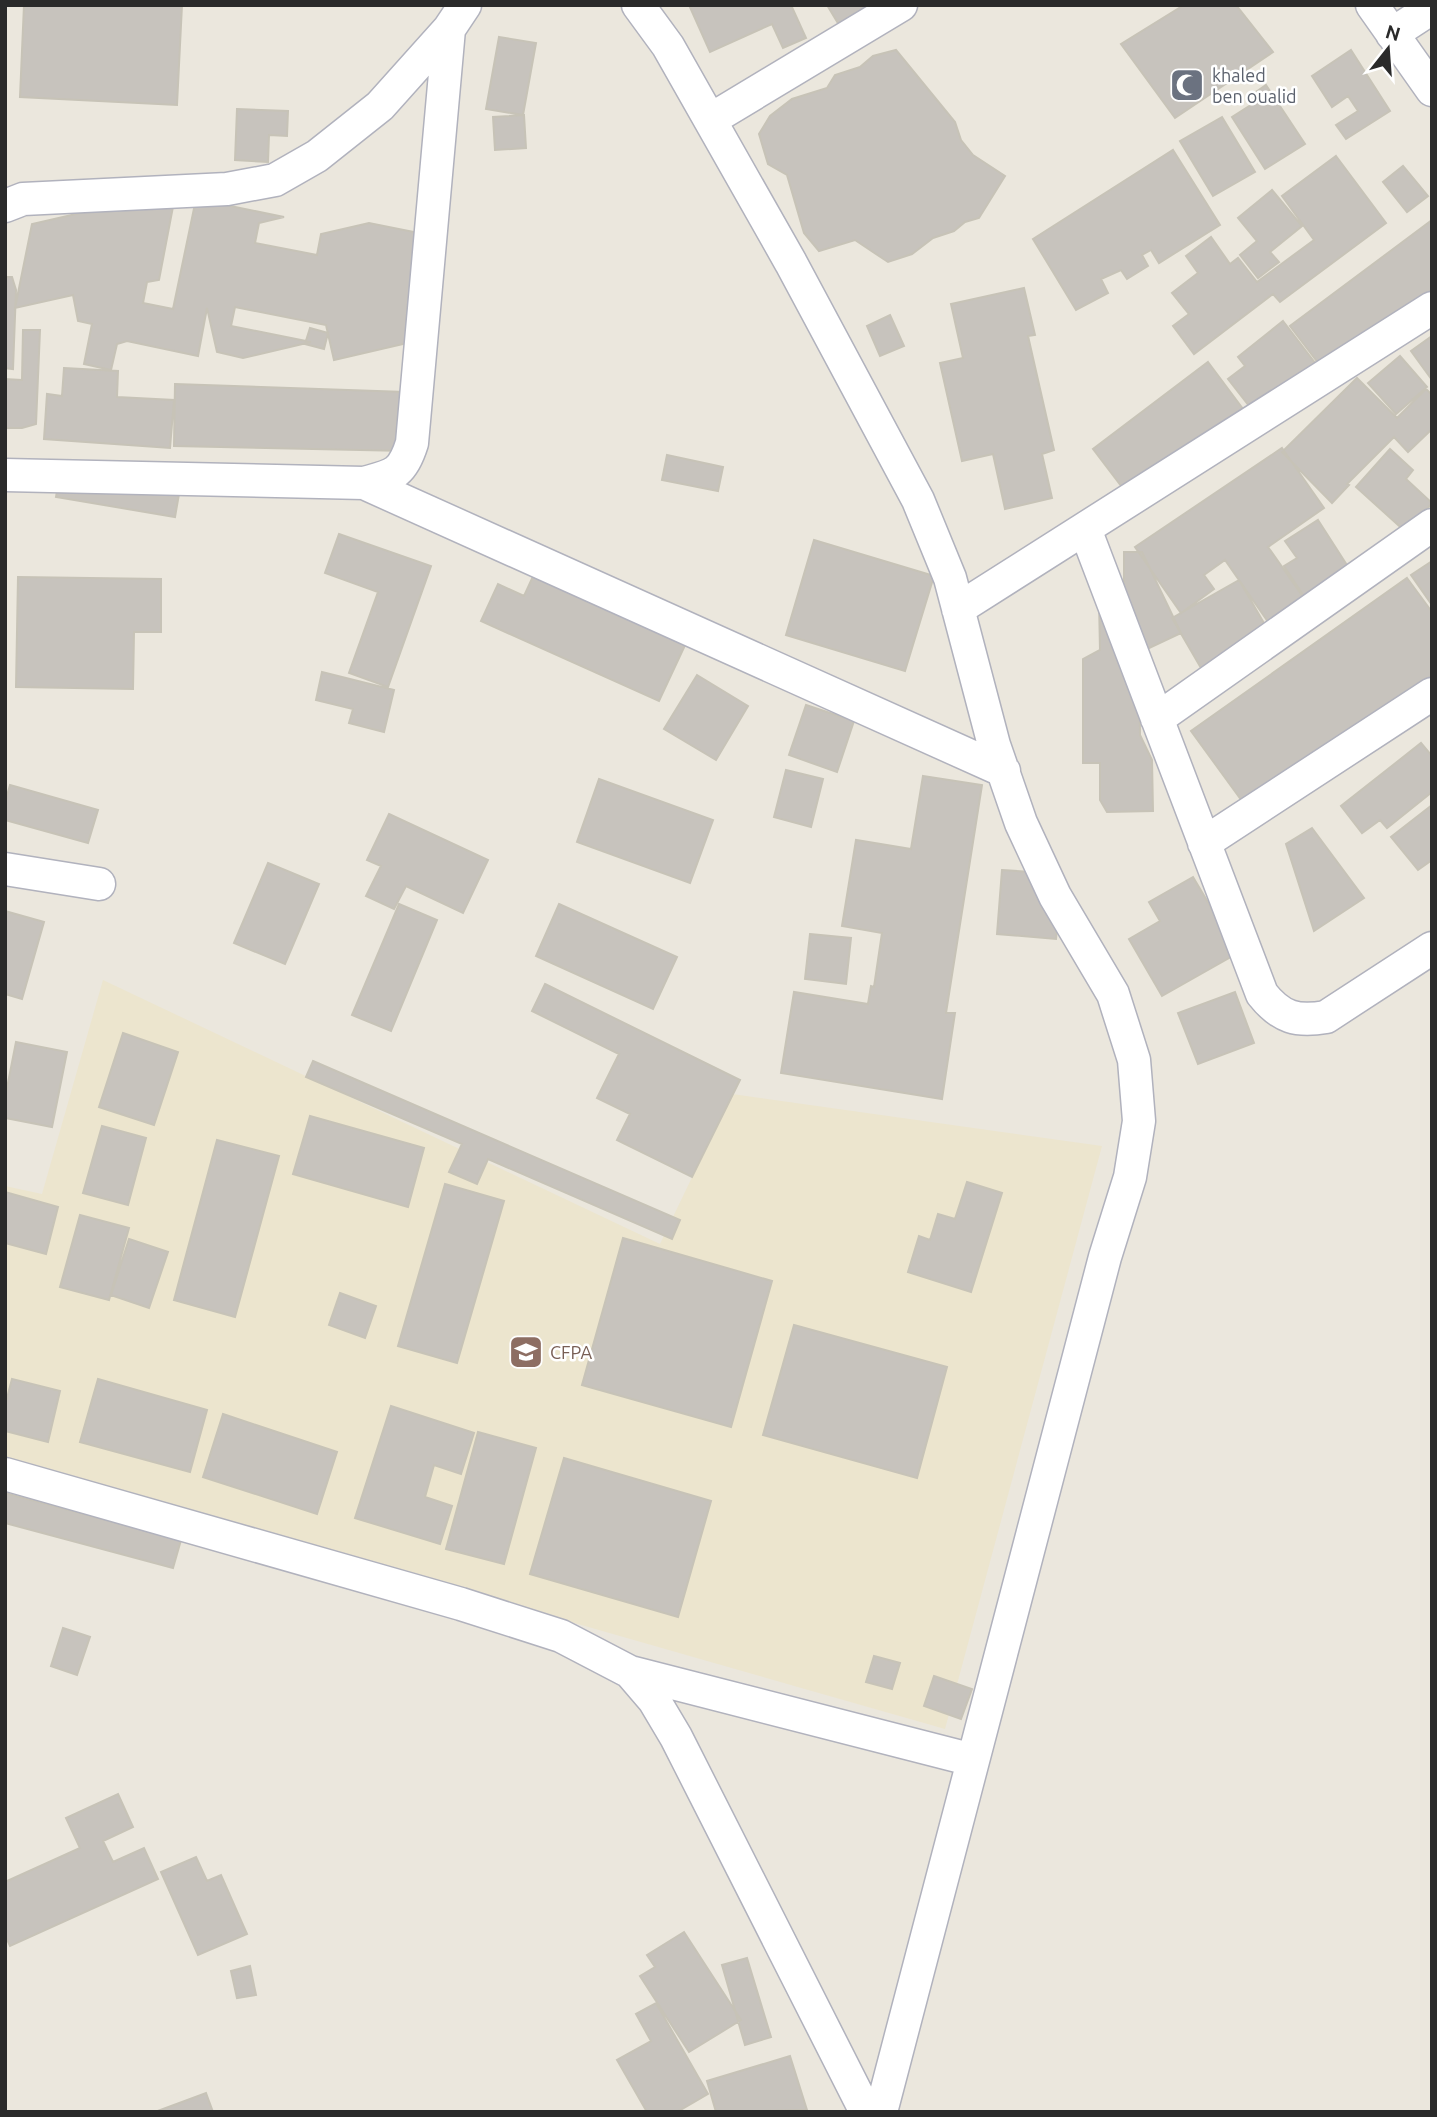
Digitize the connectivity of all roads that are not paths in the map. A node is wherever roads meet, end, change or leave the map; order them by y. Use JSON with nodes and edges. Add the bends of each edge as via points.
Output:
{"nodes":[{"id":1,"x":638,"y":5,"type":"edge"},
{"id":2,"x":901,"y":5,"type":"edge"},
{"id":3,"x":1372,"y":5,"type":"edge"},
{"id":4,"x":1432,"y":8,"type":"edge"},
{"id":5,"x":457,"y":17,"type":"edge"},
{"id":6,"x":1392,"y":34,"type":"junction"},
{"id":7,"x":1432,"y":90,"type":"edge"},
{"id":8,"x":710,"y":120,"type":"junction"},
{"id":9,"x":5,"y":206,"type":"edge"},
{"id":10,"x":1432,"y":308,"type":"edge"},
{"id":11,"x":5,"y":475,"type":"edge"},
{"id":12,"x":364,"y":484,"type":"junction"},
{"id":13,"x":1432,"y":525,"type":"edge"},
{"id":14,"x":1085,"y":529,"type":"junction"},
{"id":15,"x":958,"y":609,"type":"junction"},
{"id":16,"x":1432,"y":694,"type":"edge"},
{"id":17,"x":1157,"y":719,"type":"junction"},
{"id":18,"x":1004,"y":771,"type":"junction"},
{"id":19,"x":1204,"y":843,"type":"junction"},
{"id":20,"x":5,"y":869,"type":"edge"},
{"id":21,"x":99,"y":884,"type":"dead end"},
{"id":22,"x":1432,"y":948,"type":"edge"},
{"id":23,"x":5,"y":1474,"type":"edge"},
{"id":24,"x":630,"y":1672,"type":"junction"},
{"id":25,"x":973,"y":1760,"type":"junction"},
{"id":26,"x":866,"y":2112,"type":"edge"},
{"id":27,"x":881,"y":2112,"type":"edge"}],
"edges":[{"from":1,"to":8,"type":"street","via":[[668,46]]},
{"from":2,"to":8,"type":"street"},
{"from":3,"to":6,"type":"street"},
{"from":4,"to":6,"type":"street"},
{"from":5,"to":9,"type":"street","via":[[380,106],[317,156],[275,180],[227,189],[23,199]]},
{"from":5,"to":12,"type":"street","via":[[412,443],[408,458],[395,475]]},
{"from":6,"to":7,"type":"street"},
{"from":8,"to":15,"type":"street","via":[[918,500]]},
{"from":10,"to":14,"type":"street"},
{"from":11,"to":12,"type":"street"},
{"from":12,"to":18,"type":"street"},
{"from":13,"to":17,"type":"street"},
{"from":14,"to":15,"type":"street"},
{"from":14,"to":17,"type":"street"},
{"from":15,"to":18,"type":"street"},
{"from":16,"to":19,"type":"street"},
{"from":17,"to":19,"type":"street"},
{"from":18,"to":25,"type":"street","via":[[1021,823],[1055,896],[1113,994],[1134,1059],[1139,1121],[1130,1177]]},
{"from":19,"to":22,"type":"street","via":[[1262,994],[1285,1015],[1306,1021],[1326,1017]]},
{"from":20,"to":21,"type":"street"},
{"from":23,"to":24,"type":"street","via":[[460,1604],[561,1636]]},
{"from":24,"to":25,"type":"street"},
{"from":24,"to":26,"type":"street","via":[[676,1737]]},
{"from":25,"to":27,"type":"street"}]}
